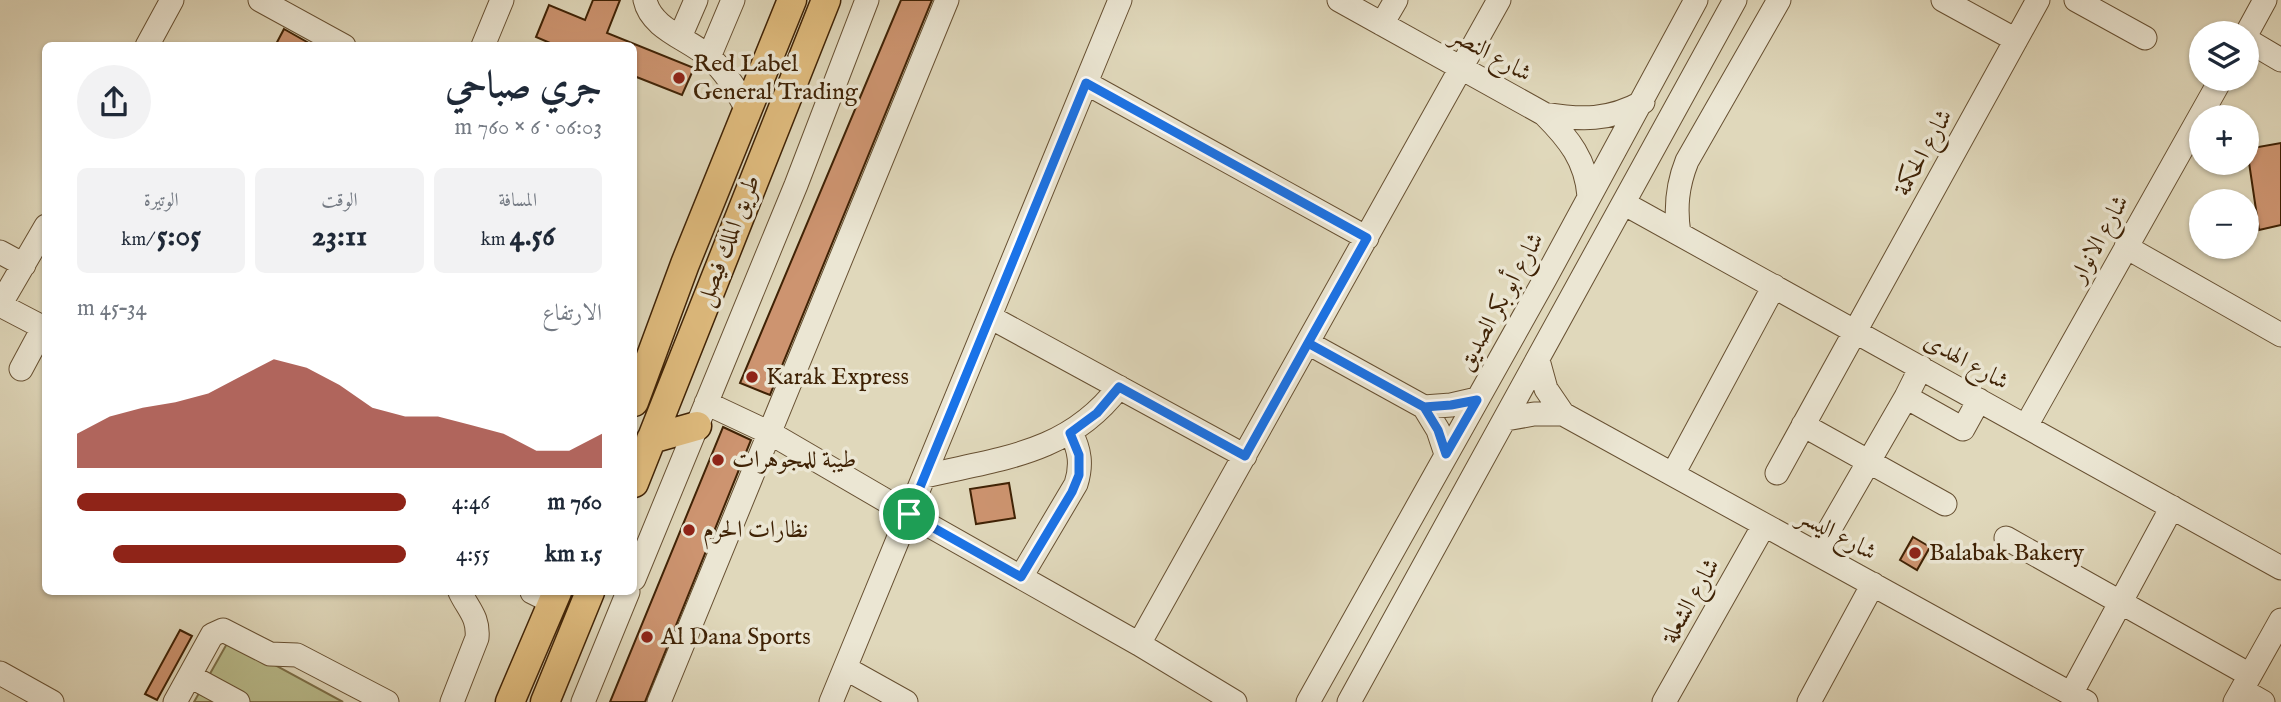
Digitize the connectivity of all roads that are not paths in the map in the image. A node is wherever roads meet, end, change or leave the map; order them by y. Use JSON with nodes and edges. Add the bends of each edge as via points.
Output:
{"nodes":[{"id":1,"x":172,"y":0,"type":"edge"},
{"id":2,"x":260,"y":0,"type":"edge"},
{"id":3,"x":502,"y":0,"type":"edge"},
{"id":4,"x":645,"y":0,"type":"edge"},
{"id":5,"x":696,"y":0,"type":"edge"},
{"id":6,"x":733,"y":0,"type":"edge"},
{"id":7,"x":792,"y":0,"type":"edge"},
{"id":8,"x":826,"y":0,"type":"edge"},
{"id":9,"x":867,"y":0,"type":"edge"},
{"id":10,"x":947,"y":0,"type":"edge"},
{"id":11,"x":1120,"y":0,"type":"edge"},
{"id":12,"x":1339,"y":0,"type":"edge"},
{"id":13,"x":1396,"y":0,"type":"edge"},
{"id":14,"x":1499,"y":0,"type":"edge"},
{"id":15,"x":1696,"y":0,"type":"edge"},
{"id":16,"x":1735,"y":0,"type":"edge"},
{"id":17,"x":1779,"y":0,"type":"edge"},
{"id":18,"x":1943,"y":0,"type":"edge"},
{"id":19,"x":2039,"y":0,"type":"edge"},
{"id":20,"x":2076,"y":0,"type":"edge"},
{"id":21,"x":2265,"y":0,"type":"edge"},
{"id":22,"x":2254,"y":21,"type":"edge"},
{"id":23,"x":1382,"y":24,"type":"junction"},
{"id":24,"x":680,"y":37,"type":"junction"},
{"id":25,"x":2145,"y":38,"type":"dead end"},
{"id":26,"x":2017,"y":40,"type":"junction"},
{"id":27,"x":149,"y":42,"type":"edge"},
{"id":28,"x":337,"y":42,"type":"edge"},
{"id":29,"x":485,"y":42,"type":"edge"},
{"id":30,"x":2259,"y":47,"type":"edge"},
{"id":31,"x":709,"y":57,"type":"junction"},
{"id":32,"x":2281,"y":60,"type":"edge"},
{"id":33,"x":1743,"y":62,"type":"junction"},
{"id":34,"x":1462,"y":69,"type":"junction"},
{"id":35,"x":1698,"y":69,"type":"junction"},
{"id":36,"x":1086,"y":83,"type":"junction"},
{"id":37,"x":2214,"y":91,"type":"edge"},
{"id":38,"x":1643,"y":102,"type":"junction"},
{"id":39,"x":747,"y":110,"type":"junction"},
{"id":40,"x":1544,"y":114,"type":"junction"},
{"id":41,"x":1589,"y":196,"type":"junction"},
{"id":42,"x":1625,"y":204,"type":"junction"},
{"id":43,"x":42,"y":233,"type":"edge"},
{"id":44,"x":1679,"y":234,"type":"junction"},
{"id":45,"x":1367,"y":238,"type":"junction"},
{"id":46,"x":2126,"y":247,"type":"junction"},
{"id":47,"x":0,"y":251,"type":"edge"},
{"id":48,"x":24,"y":265,"type":"junction"},
{"id":49,"x":1774,"y":286,"type":"junction"},
{"id":50,"x":0,"y":305,"type":"edge"},
{"id":51,"x":990,"y":317,"type":"junction"},
{"id":52,"x":42,"y":328,"type":"edge"},
{"id":53,"x":1855,"y":331,"type":"junction"},
{"id":54,"x":42,"y":332,"type":"edge"},
{"id":55,"x":2281,"y":335,"type":"edge"},
{"id":56,"x":1308,"y":343,"type":"junction"},
{"id":57,"x":1538,"y":360,"type":"junction"},
{"id":58,"x":1921,"y":367,"type":"junction"},
{"id":59,"x":21,"y":369,"type":"dead end"},
{"id":60,"x":1119,"y":387,"type":"junction"},
{"id":61,"x":637,"y":394,"type":"edge"},
{"id":62,"x":1906,"y":397,"type":"junction"},
{"id":63,"x":1477,"y":400,"type":"junction"},
{"id":64,"x":1979,"y":400,"type":"junction"},
{"id":65,"x":1424,"y":407,"type":"junction"},
{"id":66,"x":1563,"y":414,"type":"junction"},
{"id":67,"x":702,"y":415,"type":"junction"},
{"id":68,"x":1506,"y":419,"type":"junction"},
{"id":69,"x":1803,"y":425,"type":"junction"},
{"id":70,"x":2026,"y":426,"type":"junction"},
{"id":71,"x":770,"y":433,"type":"junction"},
{"id":72,"x":1070,"y":433,"type":"junction"},
{"id":73,"x":651,"y":439,"type":"junction"},
{"id":74,"x":1446,"y":454,"type":"junction"},
{"id":75,"x":1245,"y":456,"type":"junction"},
{"id":76,"x":1868,"y":462,"type":"junction"},
{"id":77,"x":1777,"y":473,"type":"dead end"},
{"id":78,"x":1673,"y":474,"type":"junction"},
{"id":79,"x":637,"y":475,"type":"edge"},
{"id":80,"x":925,"y":476,"type":"junction"},
{"id":81,"x":1945,"y":505,"type":"dead end"},
{"id":82,"x":2172,"y":507,"type":"junction"},
{"id":83,"x":909,"y":514,"type":"junction"},
{"id":84,"x":1764,"y":525,"type":"junction"},
{"id":85,"x":2006,"y":538,"type":"dead end"},
{"id":86,"x":1816,"y":553,"type":"junction"},
{"id":87,"x":2281,"y":568,"type":"edge"},
{"id":88,"x":637,"y":572,"type":"edge"},
{"id":89,"x":1021,"y":577,"type":"junction"},
{"id":90,"x":1873,"y":584,"type":"junction"},
{"id":91,"x":462,"y":595,"type":"edge"},
{"id":92,"x":547,"y":595,"type":"edge"},
{"id":93,"x":589,"y":595,"type":"edge"},
{"id":94,"x":627,"y":595,"type":"edge"},
{"id":95,"x":2121,"y":602,"type":"junction"},
{"id":96,"x":2281,"y":620,"type":"edge"},
{"id":97,"x":1139,"y":644,"type":"junction"},
{"id":98,"x":2274,"y":649,"type":"edge"},
{"id":99,"x":845,"y":668,"type":"junction"},
{"id":100,"x":0,"y":673,"type":"edge"},
{"id":101,"x":190,"y":676,"type":"junction"},
{"id":102,"x":2243,"y":689,"type":"edge"},
{"id":103,"x":358,"y":695,"type":"edge"},
{"id":104,"x":2068,"y":697,"type":"edge"},
{"id":105,"x":52,"y":702,"type":"edge"},
{"id":106,"x":175,"y":702,"type":"edge"},
{"id":107,"x":238,"y":702,"type":"edge"},
{"id":108,"x":387,"y":702,"type":"edge"},
{"id":109,"x":452,"y":702,"type":"edge"},
{"id":110,"x":510,"y":702,"type":"edge"},
{"id":111,"x":533,"y":702,"type":"edge"},
{"id":112,"x":545,"y":702,"type":"edge"},
{"id":113,"x":583,"y":702,"type":"edge"},
{"id":114,"x":659,"y":702,"type":"edge"},
{"id":115,"x":831,"y":702,"type":"edge"},
{"id":116,"x":906,"y":702,"type":"edge"},
{"id":117,"x":1235,"y":702,"type":"edge"},
{"id":118,"x":1308,"y":702,"type":"edge"},
{"id":119,"x":1349,"y":702,"type":"edge"},
{"id":120,"x":1664,"y":702,"type":"edge"},
{"id":121,"x":1809,"y":702,"type":"edge"},
{"id":122,"x":2263,"y":702,"type":"edge"}],
"edges":[{"from":1,"to":27,"type":"street"},
{"from":2,"to":28,"type":"street"},
{"from":3,"to":29,"type":"street"},
{"from":4,"to":24,"type":"street","via":[[654,19]]},
{"from":5,"to":24,"type":"street"},
{"from":6,"to":31,"type":"street"},
{"from":7,"to":39,"type":"main road","name":"طريق الملك فيصل"},
{"from":8,"to":73,"type":"main road","name":"طريق الملك فيصل"},
{"from":9,"to":67,"type":"street"},
{"from":10,"to":71,"type":"street"},
{"from":11,"to":36,"type":"street"},
{"from":12,"to":23,"type":"street","name":"شارع النصر"},
{"from":13,"to":23,"type":"street"},
{"from":14,"to":34,"type":"street"},
{"from":15,"to":38,"type":"street","name":"شارع أبو بكر الصديق"},
{"from":16,"to":35,"type":"street"},
{"from":17,"to":33,"type":"street"},
{"from":18,"to":26,"type":"street"},
{"from":19,"to":26,"type":"street","name":"شارع الحكمة"},
{"from":20,"to":25,"type":"street"},
{"from":21,"to":22,"type":"street"},
{"from":23,"to":34,"type":"street","name":"شارع النصر"},
{"from":24,"to":31,"type":"street"},
{"from":26,"to":53,"type":"street","name":"شارع الحكمة"},
{"from":30,"to":32,"type":"street"},
{"from":31,"to":39,"type":"street"},
{"from":33,"to":35,"type":"street"},
{"from":33,"to":44,"type":"street","via":[[1681,175],[1676,204]]},
{"from":34,"to":40,"type":"street","name":"شارع النصر"},
{"from":34,"to":45,"type":"street"},
{"from":35,"to":42,"type":"street"},
{"from":36,"to":45,"type":"street"},
{"from":36,"to":51,"type":"street"},
{"from":37,"to":46,"type":"street","name":"شارع الانوار"},
{"from":38,"to":40,"type":"street","name":"شارع النصر","via":[[1601,119]]},
{"from":38,"to":41,"type":"street","name":"شارع أبو بكر الصديق"},
{"from":39,"to":61,"type":"main road","name":"طريق الملك فيصل"},
{"from":40,"to":41,"type":"street","name":"شارع النصر","via":[[1578,155]]},
{"from":41,"to":63,"type":"street","name":"شارع أبو بكر الصديق"},
{"from":42,"to":44,"type":"street","name":"شارع الهدى"},
{"from":42,"to":57,"type":"street"},
{"from":43,"to":48,"type":"street"},
{"from":44,"to":49,"type":"street","name":"شارع الهدى"},
{"from":45,"to":56,"type":"street"},
{"from":46,"to":55,"type":"street"},
{"from":46,"to":70,"type":"street","name":"شارع الانوار"},
{"from":47,"to":48,"type":"street"},
{"from":48,"to":50,"type":"street"},
{"from":49,"to":53,"type":"street","name":"شارع الهدى"},
{"from":49,"to":78,"type":"street"},
{"from":50,"to":52,"type":"street"},
{"from":51,"to":60,"type":"street"},
{"from":51,"to":80,"type":"street"},
{"from":53,"to":58,"type":"street","name":"شارع الهدى"},
{"from":53,"to":69,"type":"street","name":"شارع الحكمة"},
{"from":54,"to":59,"type":"street"},
{"from":56,"to":65,"type":"street"},
{"from":56,"to":75,"type":"street"},
{"from":57,"to":66,"type":"street","name":"شارع اليسر","via":[[1546,389]]},
{"from":57,"to":68,"type":"street"},
{"from":58,"to":62,"type":"street"},
{"from":58,"to":64,"type":"street","name":"شارع الهدى"},
{"from":60,"to":72,"type":"street","via":[[1097,413]]},
{"from":60,"to":75,"type":"street"},
{"from":62,"to":64,"type":"street","via":[[1963,429]]},
{"from":62,"to":76,"type":"street"},
{"from":63,"to":65,"type":"street"},
{"from":63,"to":74,"type":"street","name":"شارع أبو بكر الصديق"},
{"from":64,"to":70,"type":"street","name":"شارع الهدى"},
{"from":65,"to":74,"type":"street"},
{"from":66,"to":68,"type":"street"},
{"from":66,"to":78,"type":"street","name":"شارع اليسر"},
{"from":67,"to":71,"type":"street"},
{"from":67,"to":73,"type":"main road"},
{"from":67,"to":88,"type":"street"},
{"from":68,"to":119,"type":"street"},
{"from":69,"to":76,"type":"street"},
{"from":69,"to":77,"type":"street","name":"شارع الحكمة"},
{"from":70,"to":82,"type":"street","name":"شارع الهدى"},
{"from":71,"to":83,"type":"street"},
{"from":71,"to":114,"type":"street"},
{"from":72,"to":80,"type":"street","via":[[1024,453]]},
{"from":72,"to":89,"type":"street","via":[[1079,455],[1079,475]]},
{"from":73,"to":79,"type":"main road","name":"طريق الملك فيصل"},
{"from":74,"to":118,"type":"street","name":"شارع أبو بكر الصديق"},
{"from":75,"to":97,"type":"street"},
{"from":76,"to":81,"type":"street"},
{"from":76,"to":86,"type":"street"},
{"from":78,"to":84,"type":"street","name":"شارع اليسر"},
{"from":80,"to":83,"type":"street"},
{"from":82,"to":87,"type":"street","name":"شارع الهدى"},
{"from":82,"to":95,"type":"street"},
{"from":83,"to":89,"type":"street"},
{"from":83,"to":99,"type":"street"},
{"from":84,"to":86,"type":"street","name":"شارع اليسر"},
{"from":84,"to":120,"type":"street","name":"شارع الشعلة"},
{"from":85,"to":95,"type":"street"},
{"from":86,"to":90,"type":"street","name":"شارع اليسر"},
{"from":89,"to":97,"type":"street"},
{"from":90,"to":104,"type":"street","name":"شارع اليسر"},
{"from":90,"to":121,"type":"street"},
{"from":91,"to":109,"type":"street","via":[[478,629]]},
{"from":92,"to":110,"type":"main road"},
{"from":92,"to":111,"type":"main road","via":[[566,617]]},
{"from":93,"to":112,"type":"main road"},
{"from":94,"to":113,"type":"street"},
{"from":95,"to":102,"type":"street"},
{"from":95,"to":104,"type":"street"},
{"from":96,"to":98,"type":"street"},
{"from":97,"to":117,"type":"street"},
{"from":98,"to":102,"type":"street"},
{"from":99,"to":115,"type":"street"},
{"from":99,"to":116,"type":"street"},
{"from":100,"to":105,"type":"street"},
{"from":101,"to":103,"type":"street","via":[[212,635],[223,630],[270,654],[297,655]]},
{"from":101,"to":106,"type":"street"},
{"from":101,"to":107,"type":"street"},
{"from":102,"to":122,"type":"street"},
{"from":103,"to":108,"type":"street"}]}
